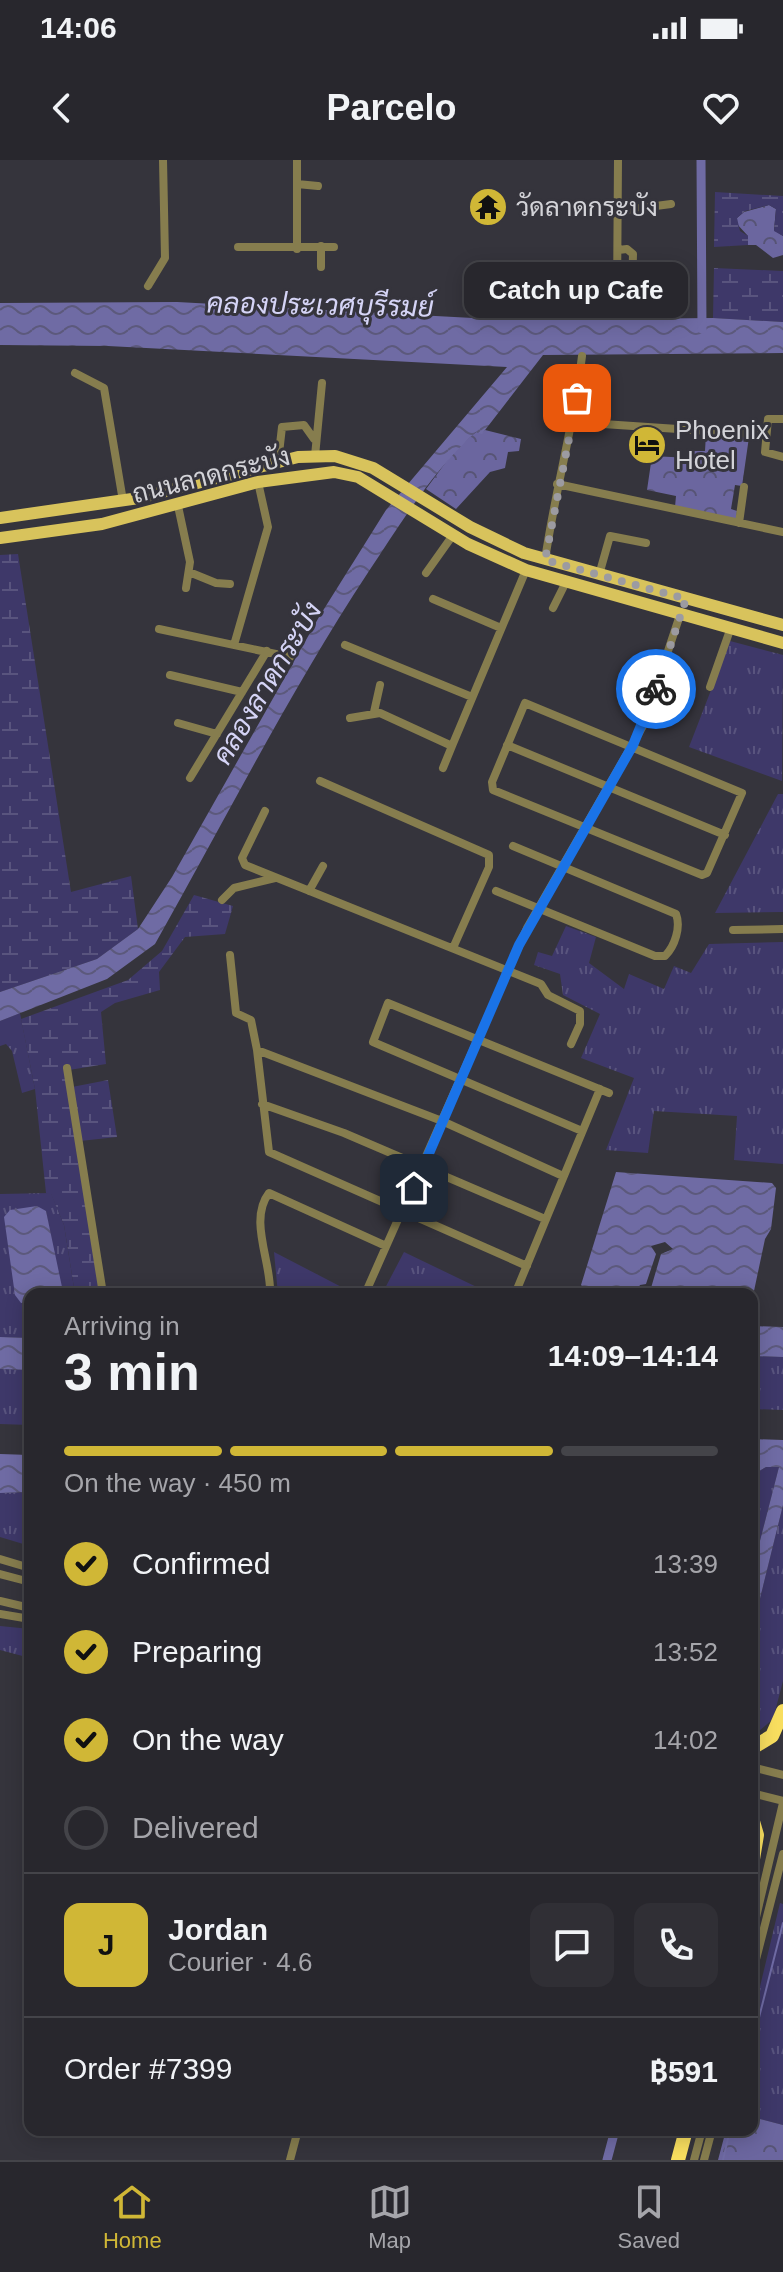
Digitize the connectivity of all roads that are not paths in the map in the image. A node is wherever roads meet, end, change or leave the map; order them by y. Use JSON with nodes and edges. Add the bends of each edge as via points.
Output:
{"nodes":[{"id":1,"x":163,"y":160,"type":"edge"},
{"id":2,"x":297,"y":160,"type":"edge"},
{"id":3,"x":618,"y":160,"type":"edge"},
{"id":4,"x":297,"y":184,"type":"junction"},
{"id":5,"x":318,"y":186,"type":"dead end"},
{"id":6,"x":671,"y":204,"type":"dead end"},
{"id":7,"x":618,"y":211,"type":"junction"},
{"id":8,"x":321,"y":246,"type":"junction"},
{"id":9,"x":238,"y":247,"type":"dead end"},
{"id":10,"x":334,"y":247,"type":"dead end"},
{"id":11,"x":297,"y":249,"type":"junction"},
{"id":12,"x":618,"y":250,"type":"junction"},
{"id":13,"x":321,"y":267,"type":"dead end"},
{"id":14,"x":148,"y":286,"type":"dead end"},
{"id":15,"x":618,"y":297,"type":"junction"},
{"id":16,"x":583,"y":313,"type":"dead end"},
{"id":17,"x":582,"y":356,"type":"dead end"},
{"id":18,"x":75,"y":373,"type":"dead end"},
{"id":19,"x":322,"y":383,"type":"dead end"},
{"id":20,"x":783,"y":419,"type":"edge"},
{"id":21,"x":573,"y":422,"type":"junction"},
{"id":22,"x":766,"y":435,"type":"junction"},
{"id":23,"x":314,"y":439,"type":"junction"},
{"id":24,"x":315,"y":456,"type":"junction"},
{"id":25,"x":783,"y":457,"type":"edge"},
{"id":26,"x":278,"y":462,"type":"junction"},
{"id":27,"x":258,"y":482,"type":"junction"},
{"id":28,"x":557,"y":484,"type":"junction"},
{"id":29,"x":744,"y":487,"type":"dead end"},
{"id":30,"x":123,"y":501,"type":"junction"},
{"id":31,"x":178,"y":506,"type":"junction"},
{"id":32,"x":0,"y":518,"type":"edge"},
{"id":33,"x":739,"y":523,"type":"junction"},
{"id":34,"x":449,"y":532,"type":"junction"},
{"id":35,"x":783,"y":532,"type":"edge"},
{"id":36,"x":0,"y":538,"type":"edge"},
{"id":37,"x":646,"y":543,"type":"dead end"},
{"id":38,"x":545,"y":560,"type":"junction"},
{"id":39,"x":526,"y":570,"type":"junction"},
{"id":40,"x":189,"y":572,"type":"junction"},
{"id":41,"x":426,"y":573,"type":"dead end"},
{"id":42,"x":599,"y":575,"type":"junction"},
{"id":43,"x":230,"y":584,"type":"dead end"},
{"id":44,"x":565,"y":584,"type":"junction"},
{"id":45,"x":186,"y":588,"type":"dead end"},
{"id":46,"x":433,"y":599,"type":"dead end"},
{"id":47,"x":686,"y":599,"type":"junction"},
{"id":48,"x":553,"y":608,"type":"dead end"},
{"id":49,"x":680,"y":615,"type":"junction"},
{"id":50,"x":783,"y":625,"type":"edge"},
{"id":51,"x":501,"y":628,"type":"junction"},
{"id":52,"x":159,"y":629,"type":"dead end"},
{"id":53,"x":730,"y":630,"type":"junction"},
{"id":54,"x":783,"y":643,"type":"edge"},
{"id":55,"x":234,"y":645,"type":"junction"},
{"id":56,"x":345,"y":645,"type":"dead end"},
{"id":57,"x":267,"y":651,"type":"junction"},
{"id":58,"x":290,"y":657,"type":"dead end"},
{"id":59,"x":170,"y":675,"type":"dead end"},
{"id":60,"x":380,"y":685,"type":"dead end"},
{"id":61,"x":710,"y":687,"type":"dead end"},
{"id":62,"x":242,"y":692,"type":"junction"},
{"id":63,"x":472,"y":697,"type":"junction"},
{"id":64,"x":374,"y":712,"type":"junction"},
{"id":65,"x":350,"y":718,"type":"dead end"},
{"id":66,"x":178,"y":723,"type":"dead end"},
{"id":67,"x":217,"y":734,"type":"junction"},
{"id":68,"x":507,"y":745,"type":"junction"},
{"id":69,"x":633,"y":745,"type":"junction"},
{"id":70,"x":452,"y":746,"type":"junction"},
{"id":71,"x":443,"y":768,"type":"dead end"},
{"id":72,"x":190,"y":778,"type":"dead end"},
{"id":73,"x":320,"y":781,"type":"dead end"},
{"id":74,"x":609,"y":787,"type":"junction"},
{"id":75,"x":265,"y":811,"type":"dead end"},
{"id":76,"x":586,"y":827,"type":"junction"},
{"id":77,"x":725,"y":835,"type":"junction"},
{"id":78,"x":513,"y":846,"type":"dead end"},
{"id":79,"x":323,"y":866,"type":"dead end"},
{"id":80,"x":562,"y":868,"type":"junction"},
{"id":81,"x":277,"y":878,"type":"junction"},
{"id":82,"x":309,"y":891,"type":"junction"},
{"id":83,"x":496,"y":891,"type":"dead end"},
{"id":84,"x":222,"y":900,"type":"dead end"},
{"id":85,"x":539,"y":908,"type":"junction"},
{"id":86,"x":783,"y":929,"type":"edge"},
{"id":87,"x":733,"y":930,"type":"dead end"},
{"id":88,"x":453,"y":948,"type":"junction"},
{"id":89,"x":230,"y":955,"type":"dead end"},
{"id":90,"x":508,"y":972,"type":"junction"},
{"id":91,"x":478,"y":1037,"type":"junction"},
{"id":92,"x":571,"y":1044,"type":"dead end"},
{"id":93,"x":257,"y":1050,"type":"junction"},
{"id":94,"x":67,"y":1068,"type":"dead end"},
{"id":95,"x":459,"y":1080,"type":"junction"},
{"id":96,"x":262,"y":1104,"type":"junction"},
{"id":97,"x":442,"y":1121,"type":"junction"},
{"id":98,"x":582,"y":1131,"type":"junction"},
{"id":99,"x":423,"y":1166,"type":"junction"},
{"id":100,"x":563,"y":1176,"type":"junction"},
{"id":101,"x":405,"y":1209,"type":"junction"},
{"id":102,"x":545,"y":1219,"type":"junction"},
{"id":103,"x":386,"y":1246,"type":"junction"},
{"id":104,"x":527,"y":1266,"type":"junction"},
{"id":105,"x":102,"y":1288,"type":"edge"},
{"id":106,"x":270,"y":1288,"type":"edge"},
{"id":107,"x":368,"y":1288,"type":"edge"},
{"id":108,"x":518,"y":1288,"type":"edge"},
{"id":109,"x":0,"y":1559,"type":"edge"},
{"id":110,"x":24,"y":1566,"type":"edge"},
{"id":111,"x":0,"y":1574,"type":"edge"},
{"id":112,"x":24,"y":1580,"type":"edge"},
{"id":113,"x":0,"y":1601,"type":"edge"},
{"id":114,"x":24,"y":1607,"type":"edge"},
{"id":115,"x":0,"y":1614,"type":"edge"},
{"id":116,"x":24,"y":1618,"type":"edge"},
{"id":117,"x":783,"y":1711,"type":"edge"},
{"id":118,"x":758,"y":1744,"type":"edge"},
{"id":119,"x":758,"y":1769,"type":"edge"},
{"id":120,"x":783,"y":1775,"type":"edge"},
{"id":121,"x":758,"y":1795,"type":"edge"},
{"id":122,"x":783,"y":1802,"type":"edge"},
{"id":123,"x":783,"y":1854,"type":"edge"},
{"id":124,"x":758,"y":1908,"type":"edge"},
{"id":125,"x":758,"y":1952,"type":"edge"},
{"id":126,"x":296,"y":2136,"type":"edge"},
{"id":127,"x":684,"y":2136,"type":"edge"},
{"id":128,"x":700,"y":2136,"type":"edge"},
{"id":129,"x":710,"y":2136,"type":"edge"},
{"id":130,"x":290,"y":2160,"type":"edge"},
{"id":131,"x":678,"y":2160,"type":"edge"},
{"id":132,"x":694,"y":2160,"type":"edge"},
{"id":133,"x":704,"y":2160,"type":"edge"}],
"edges":[{"from":1,"to":14,"type":"street","via":[[165,258]]},
{"from":2,"to":4,"type":"street"},
{"from":3,"to":7,"type":"street"},
{"from":4,"to":5,"type":"street"},
{"from":4,"to":11,"type":"street"},
{"from":6,"to":7,"type":"street"},
{"from":7,"to":12,"type":"street"},
{"from":8,"to":10,"type":"street"},
{"from":8,"to":11,"type":"street"},
{"from":8,"to":13,"type":"street"},
{"from":9,"to":11,"type":"street"},
{"from":12,"to":15,"type":"street"},
{"from":12,"to":15,"type":"street","via":[[633,254],[635,281],[632,291]]},
{"from":15,"to":16,"type":"street"},
{"from":17,"to":21,"type":"street"},
{"from":18,"to":30,"type":"street","via":[[104,388]]},
{"from":19,"to":23,"type":"street"},
{"from":20,"to":22,"type":"street","via":[[768,418]]},
{"from":21,"to":22,"type":"street"},
{"from":21,"to":28,"type":"street"},
{"from":22,"to":25,"type":"street","via":[[766,454]]},
{"from":23,"to":24,"type":"street"},
{"from":23,"to":26,"type":"street","via":[[304,425],[282,427]]},
{"from":24,"to":26,"type":"main road","name":"ถนนลาดกระบัง"},
{"from":24,"to":38,"type":"main road","name":"ถนนลาดกระบัง","via":[[352,459],[505,545]]},
{"from":26,"to":30,"type":"main road","name":"ถนนลาดกระบัง"},
{"from":27,"to":31,"type":"main road","name":"ถนนลาดกระบัง"},
{"from":27,"to":34,"type":"main road","name":"ถนนลาดกระบัง","via":[[334,472],[358,477]]},
{"from":27,"to":55,"type":"street","via":[[268,527]]},
{"from":28,"to":33,"type":"street"},
{"from":28,"to":38,"type":"street"},
{"from":29,"to":33,"type":"street"},
{"from":30,"to":32,"type":"main road","name":"ถนนลาดกระบัง"},
{"from":31,"to":36,"type":"main road","name":"ถนนลาดกระบัง","via":[[102,524]]},
{"from":31,"to":40,"type":"street"},
{"from":33,"to":35,"type":"street"},
{"from":34,"to":39,"type":"main road","name":"ถนนลาดกระบัง"},
{"from":34,"to":41,"type":"street"},
{"from":37,"to":42,"type":"street","via":[[610,536]]},
{"from":38,"to":42,"type":"main road","name":"ถนนลาดกระบัง"},
{"from":39,"to":44,"type":"main road","name":"ถนนลาดกระบัง"},
{"from":39,"to":51,"type":"street"},
{"from":40,"to":43,"type":"street"},
{"from":40,"to":45,"type":"street"},
{"from":42,"to":47,"type":"main road","name":"ถนนลาดกระบัง"},
{"from":44,"to":48,"type":"street"},
{"from":44,"to":49,"type":"main road","name":"ถนนลาดกระบัง"},
{"from":46,"to":51,"type":"street"},
{"from":47,"to":49,"type":"main road"},
{"from":47,"to":50,"type":"main road","name":"ถนนลาดกระบัง"},
{"from":49,"to":53,"type":"main road","name":"ถนนลาดกระบัง"},
{"from":49,"to":69,"type":"street","via":[[648,716]]},
{"from":51,"to":63,"type":"street"},
{"from":52,"to":55,"type":"street"},
{"from":53,"to":54,"type":"main road","name":"ถนนลาดกระบัง"},
{"from":53,"to":61,"type":"street"},
{"from":55,"to":57,"type":"street"},
{"from":56,"to":63,"type":"street"},
{"from":57,"to":58,"type":"street"},
{"from":57,"to":62,"type":"street"},
{"from":59,"to":62,"type":"street"},
{"from":60,"to":64,"type":"street"},
{"from":62,"to":67,"type":"street"},
{"from":63,"to":70,"type":"street"},
{"from":64,"to":65,"type":"street"},
{"from":64,"to":70,"type":"street"},
{"from":66,"to":67,"type":"street"},
{"from":67,"to":72,"type":"street"},
{"from":68,"to":69,"type":"street","via":[[525,703]]},
{"from":68,"to":74,"type":"street"},
{"from":68,"to":76,"type":"street","via":[[493,790]]},
{"from":69,"to":74,"type":"street"},
{"from":69,"to":77,"type":"street","via":[[742,793]]},
{"from":70,"to":71,"type":"street"},
{"from":73,"to":88,"type":"street","via":[[489,855],[489,867]]},
{"from":74,"to":76,"type":"street"},
{"from":74,"to":77,"type":"street"},
{"from":75,"to":81,"type":"street","via":[[242,862]]},
{"from":76,"to":77,"type":"street","via":[[702,875]]},
{"from":76,"to":80,"type":"street"},
{"from":78,"to":80,"type":"street"},
{"from":79,"to":82,"type":"street"},
{"from":80,"to":85,"type":"street"},
{"from":80,"to":85,"type":"street","via":[[676,914],[673,944],[665,956],[655,956]]},
{"from":81,"to":82,"type":"street"},
{"from":81,"to":84,"type":"street","via":[[234,888]]},
{"from":82,"to":88,"type":"street"},
{"from":83,"to":85,"type":"street"},
{"from":85,"to":90,"type":"street"},
{"from":86,"to":87,"type":"street"},
{"from":88,"to":90,"type":"street"},
{"from":89,"to":93,"type":"street","via":[[236,1013],[251,1020]]},
{"from":90,"to":91,"type":"street"},
{"from":90,"to":92,"type":"street","via":[[541,984],[548,995],[578,1009],[580,1024]]},
{"from":91,"to":95,"type":"street"},
{"from":91,"to":95,"type":"street","via":[[391,1001],[380,1021],[373,1042]]},
{"from":91,"to":98,"type":"street","via":[[604,1091]]},
{"from":93,"to":96,"type":"street"},
{"from":93,"to":97,"type":"street"},
{"from":94,"to":105,"type":"street"},
{"from":95,"to":97,"type":"street"},
{"from":95,"to":98,"type":"street"},
{"from":96,"to":99,"type":"street"},
{"from":96,"to":101,"type":"street","via":[[269,1152]]},
{"from":97,"to":99,"type":"street"},
{"from":97,"to":100,"type":"street"},
{"from":98,"to":100,"type":"street"},
{"from":99,"to":101,"type":"street"},
{"from":99,"to":102,"type":"street"},
{"from":100,"to":102,"type":"street"},
{"from":101,"to":103,"type":"street"},
{"from":101,"to":104,"type":"street"},
{"from":102,"to":104,"type":"street"},
{"from":103,"to":106,"type":"street","via":[[269,1193],[263,1200],[261,1238]]},
{"from":103,"to":107,"type":"street"},
{"from":104,"to":108,"type":"street"},
{"from":109,"to":110,"type":"street"},
{"from":111,"to":112,"type":"street"},
{"from":113,"to":114,"type":"street"},
{"from":115,"to":116,"type":"street"},
{"from":117,"to":118,"type":"highway","via":[[772,1736]]},
{"from":119,"to":120,"type":"street"},
{"from":121,"to":122,"type":"street"},
{"from":122,"to":124,"type":"street"},
{"from":123,"to":125,"type":"street"},
{"from":126,"to":130,"type":"street"},
{"from":127,"to":131,"type":"highway"},
{"from":128,"to":132,"type":"street"},
{"from":129,"to":133,"type":"street"}]}
